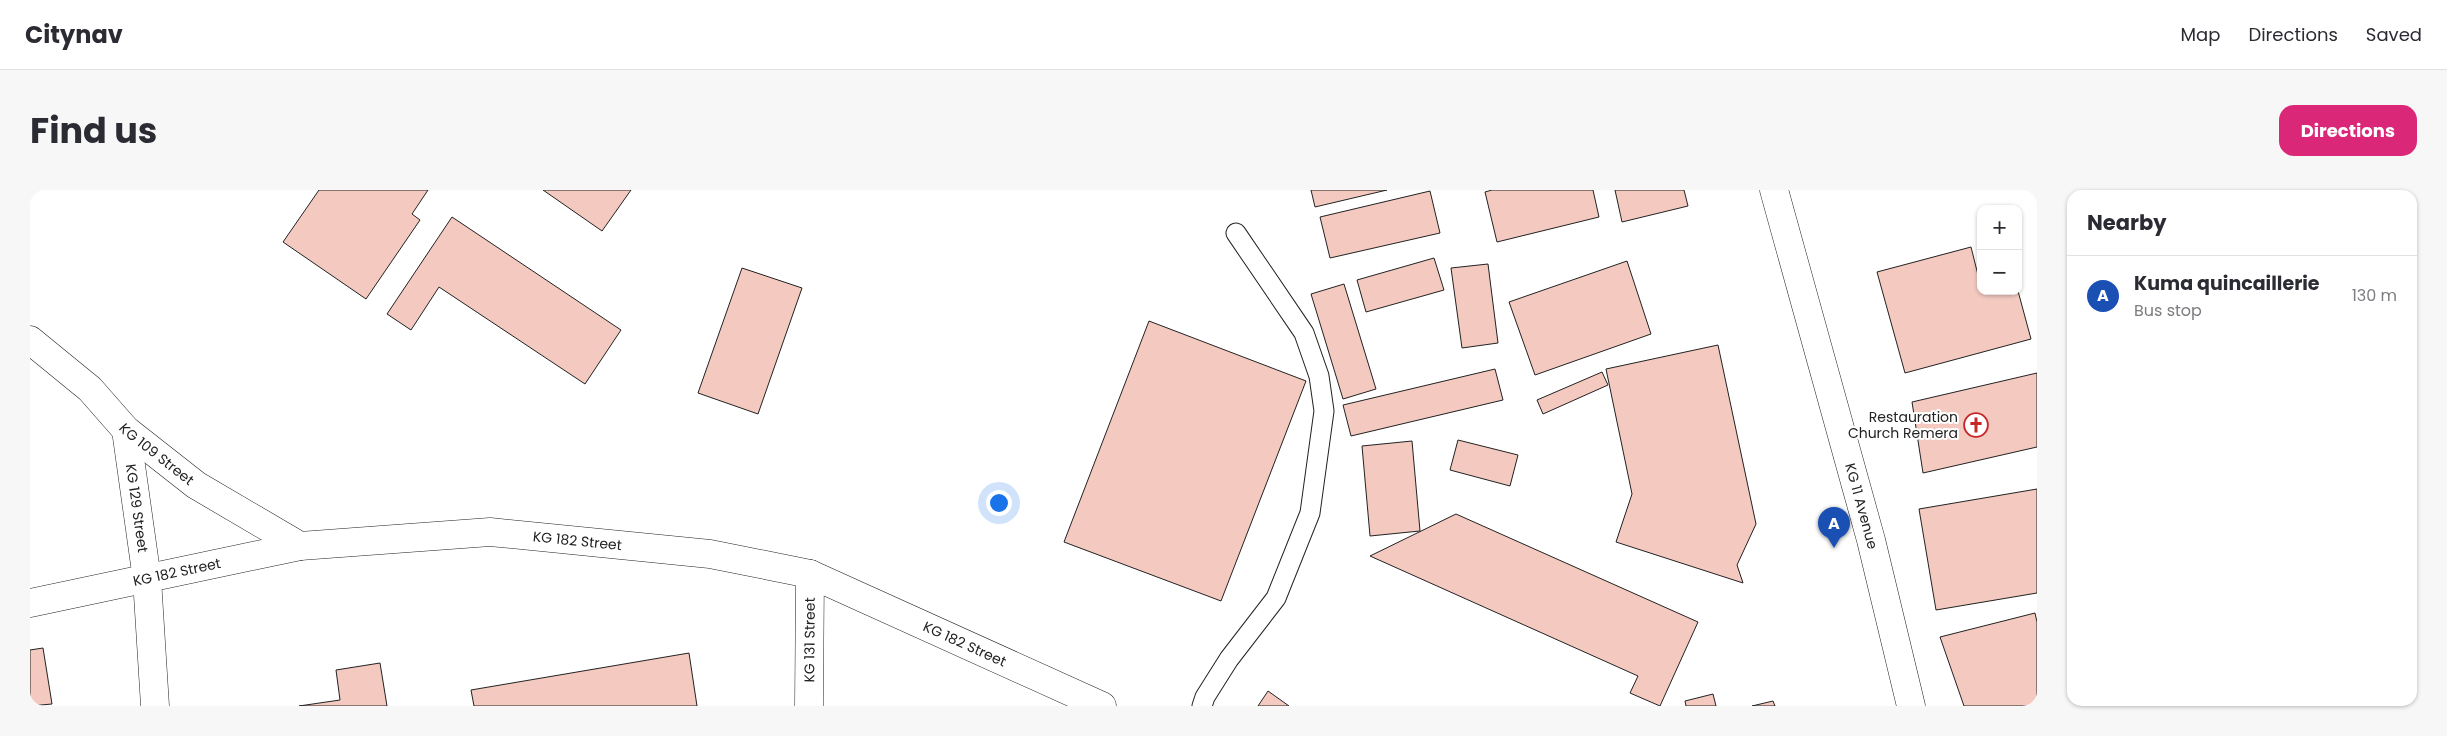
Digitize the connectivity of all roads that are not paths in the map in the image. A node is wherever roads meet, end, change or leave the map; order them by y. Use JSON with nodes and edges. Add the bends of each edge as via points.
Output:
{"nodes":[{"id":1,"x":1774,"y":190,"type":"edge"},
{"id":2,"x":1236,"y":233,"type":"dead end"},
{"id":3,"x":30,"y":340,"type":"edge"},
{"id":4,"x":126,"y":430,"type":"junction"},
{"id":5,"x":300,"y":546,"type":"junction"},
{"id":6,"x":810,"y":574,"type":"junction"},
{"id":7,"x":147,"y":579,"type":"junction"},
{"id":8,"x":30,"y":603,"type":"edge"},
{"id":9,"x":155,"y":706,"type":"edge"},
{"id":10,"x":808,"y":706,"type":"edge"},
{"id":11,"x":1102,"y":706,"type":"edge"},
{"id":12,"x":1202,"y":706,"type":"edge"},
{"id":13,"x":1911,"y":706,"type":"edge"}],
"edges":[{"from":1,"to":13,"type":"street","name":"KG 11 Avenue","via":[[1871,540]]},
{"from":2,"to":12,"type":"lane","via":[[1304,334],[1319,376],[1324,411],[1310,513],[1276,598],[1229,659]]},
{"from":3,"to":4,"type":"street","name":"KG 109 Street","via":[[90,389]]},
{"from":4,"to":5,"type":"street","name":"KG 109 Street","via":[[196,485]]},
{"from":4,"to":7,"type":"street","name":"KG 129 Street"},
{"from":5,"to":6,"type":"street","name":"KG 182 Street","via":[[490,532],[710,554]]},
{"from":5,"to":7,"type":"street","name":"KG 182 Street"},
{"from":6,"to":10,"type":"street","name":"KG 131 Street"},
{"from":6,"to":11,"type":"street","name":"KG 182 Street"},
{"from":7,"to":8,"type":"street","name":"KG 182 Street"},
{"from":7,"to":9,"type":"street","name":"KG 129 Street"}]}
